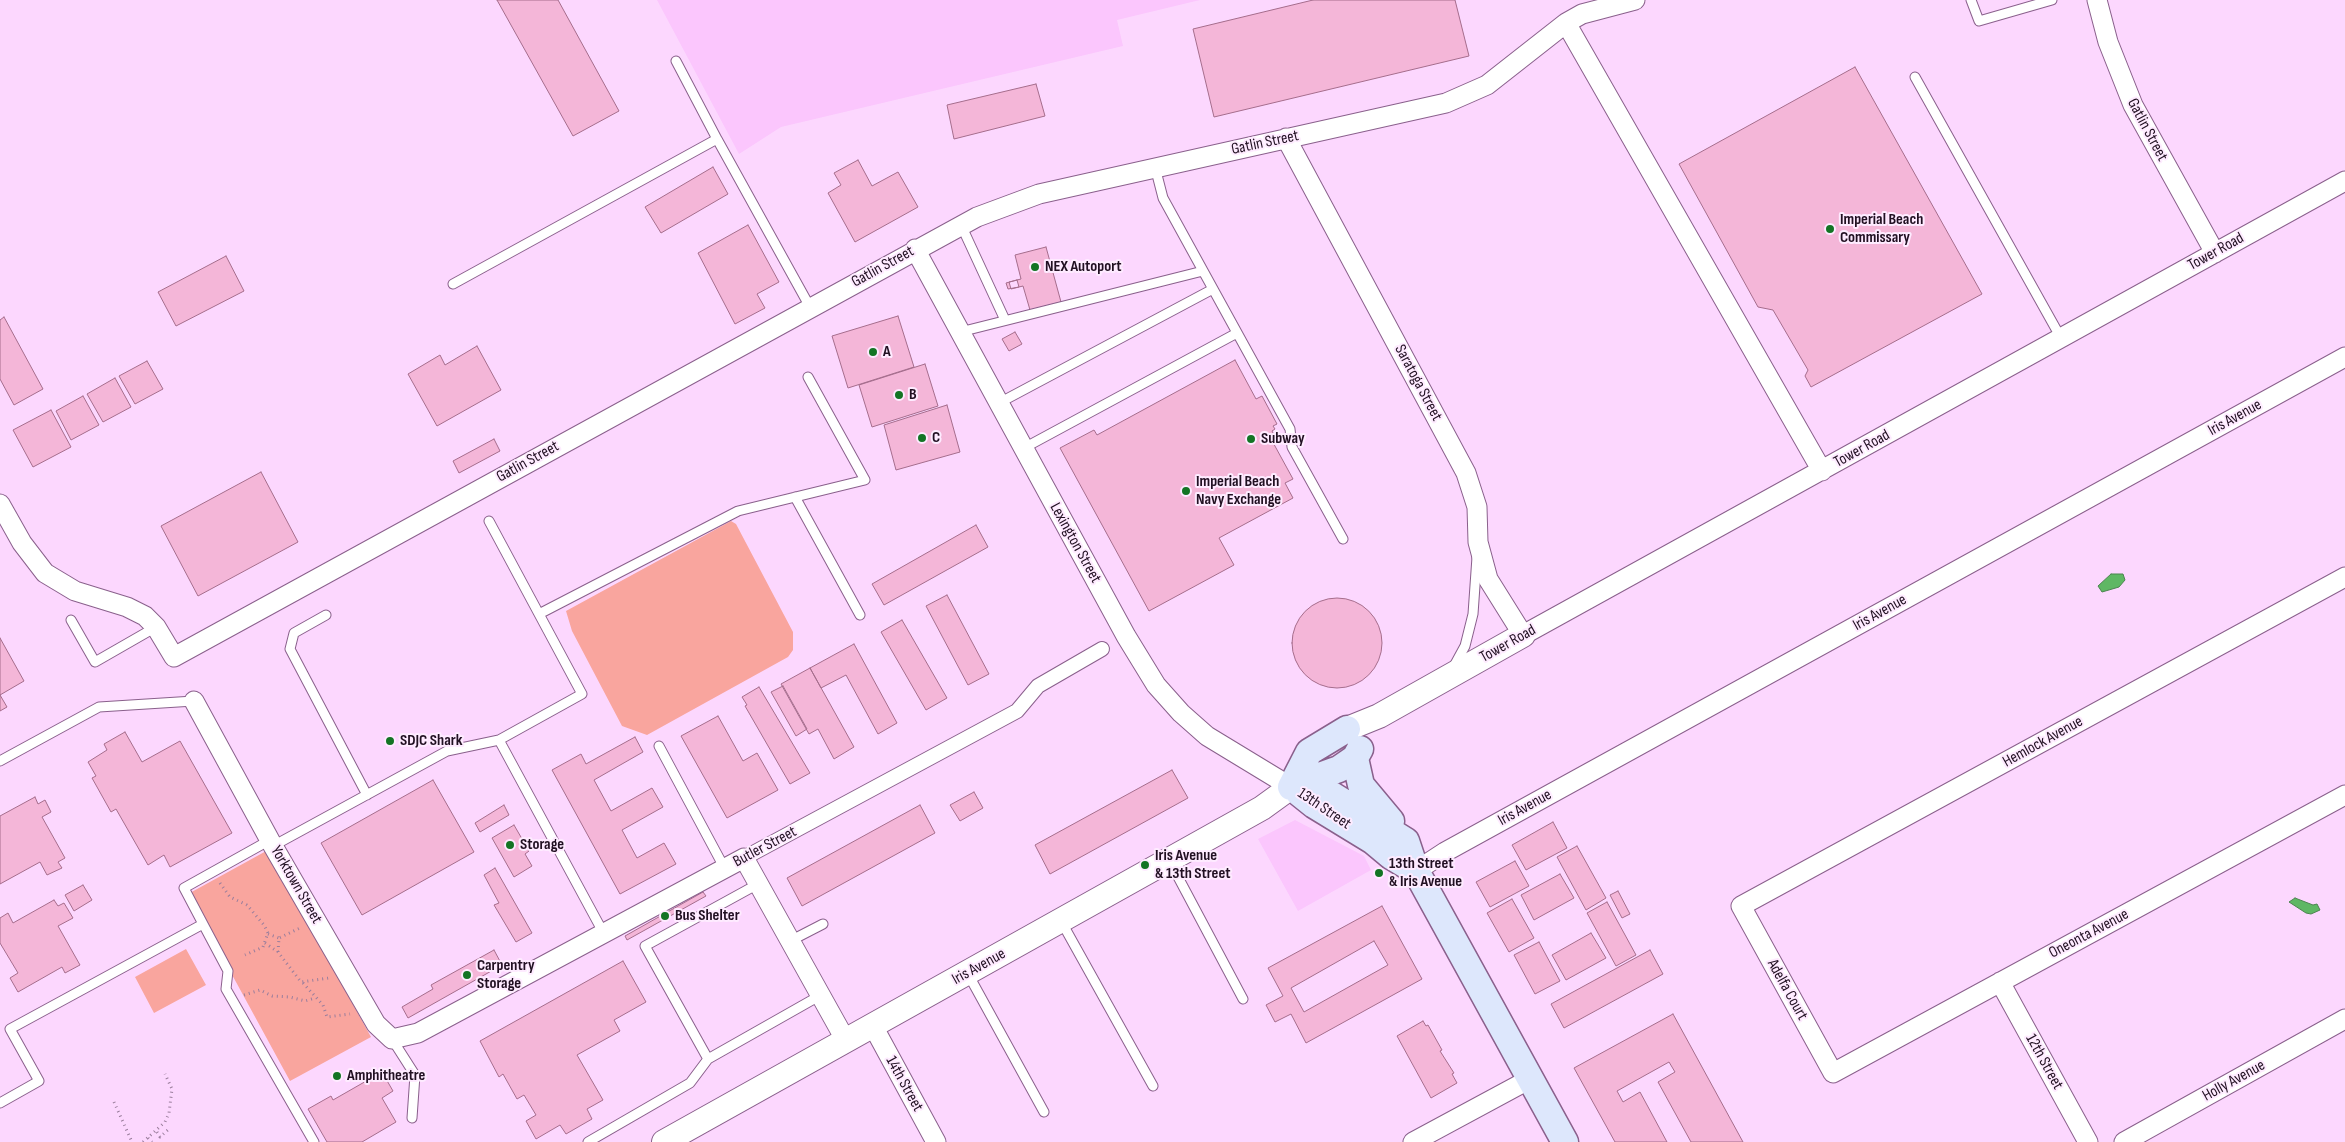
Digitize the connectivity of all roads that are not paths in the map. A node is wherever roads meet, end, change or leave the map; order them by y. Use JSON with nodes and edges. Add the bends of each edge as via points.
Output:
{"nodes":[{"id":1,"x":1635,"y":0,"type":"edge"},
{"id":2,"x":1971,"y":0,"type":"edge"},
{"id":3,"x":2052,"y":0,"type":"edge"},
{"id":4,"x":2100,"y":1,"type":"edge"},
{"id":5,"x":1566,"y":23,"type":"junction"},
{"id":6,"x":676,"y":61,"type":"dead end"},
{"id":7,"x":1915,"y":77,"type":"dead end"},
{"id":8,"x":1286,"y":138,"type":"junction"},
{"id":9,"x":717,"y":139,"type":"junction"},
{"id":10,"x":1156,"y":167,"type":"junction"},
{"id":11,"x":2345,"y":181,"type":"edge"},
{"id":12,"x":961,"y":225,"type":"junction"},
{"id":13,"x":916,"y":250,"type":"junction"},
{"id":14,"x":2215,"y":253,"type":"junction"},
{"id":15,"x":1203,"y":270,"type":"junction"},
{"id":16,"x":453,"y":284,"type":"dead end"},
{"id":17,"x":1213,"y":289,"type":"junction"},
{"id":18,"x":810,"y":307,"type":"junction"},
{"id":19,"x":1005,"y":320,"type":"junction"},
{"id":20,"x":960,"y":332,"type":"junction"},
{"id":21,"x":1237,"y":333,"type":"junction"},
{"id":22,"x":2061,"y":338,"type":"junction"},
{"id":23,"x":2345,"y":357,"type":"edge"},
{"id":24,"x":808,"y":377,"type":"dead end"},
{"id":25,"x":999,"y":404,"type":"junction"},
{"id":26,"x":1024,"y":448,"type":"junction"},
{"id":27,"x":1822,"y":472,"type":"junction"},
{"id":28,"x":795,"y":497,"type":"junction"},
{"id":29,"x":0,"y":504,"type":"edge"},
{"id":30,"x":489,"y":521,"type":"dead end"},
{"id":31,"x":1343,"y":539,"type":"dead end"},
{"id":32,"x":1478,"y":542,"type":"junction"},
{"id":33,"x":2345,"y":577,"type":"edge"},
{"id":34,"x":539,"y":614,"type":"junction"},
{"id":35,"x":326,"y":615,"type":"dead end"},
{"id":36,"x":860,"y":615,"type":"dead end"},
{"id":37,"x":71,"y":620,"type":"dead end"},
{"id":38,"x":156,"y":626,"type":"junction"},
{"id":39,"x":1523,"y":635,"type":"junction"},
{"id":40,"x":1102,"y":649,"type":"dead end"},
{"id":41,"x":1447,"y":679,"type":"junction"},
{"id":42,"x":194,"y":701,"type":"joint"},
{"id":43,"x":499,"y":740,"type":"junction"},
{"id":44,"x":659,"y":746,"type":"dead end"},
{"id":45,"x":1354,"y":746,"type":"junction"},
{"id":46,"x":0,"y":761,"type":"edge"},
{"id":47,"x":1291,"y":786,"type":"junction"},
{"id":48,"x":367,"y":795,"type":"junction"},
{"id":49,"x":2345,"y":795,"type":"edge"},
{"id":50,"x":1406,"y":841,"type":"junction"},
{"id":51,"x":272,"y":843,"type":"junction"},
{"id":52,"x":744,"y":858,"type":"junction"},
{"id":53,"x":1169,"y":860,"type":"junction"},
{"id":54,"x":725,"y":869,"type":"junction"},
{"id":55,"x":1416,"y":871,"type":"junction"},
{"id":56,"x":758,"y":884,"type":"junction"},
{"id":57,"x":1741,"y":906,"type":"joint"},
{"id":58,"x":1061,"y":921,"type":"junction"},
{"id":59,"x":202,"y":924,"type":"junction"},
{"id":60,"x":823,"y":924,"type":"dead end"},
{"id":61,"x":603,"y":932,"type":"junction"},
{"id":62,"x":790,"y":941,"type":"junction"},
{"id":63,"x":968,"y":974,"type":"junction"},
{"id":64,"x":2000,"y":982,"type":"junction"},
{"id":65,"x":822,"y":995,"type":"junction"},
{"id":66,"x":1243,"y":999,"type":"dead end"},
{"id":67,"x":2345,"y":1019,"type":"edge"},
{"id":68,"x":872,"y":1026,"type":"junction"},
{"id":69,"x":392,"y":1039,"type":"junction"},
{"id":70,"x":846,"y":1041,"type":"junction"},
{"id":71,"x":708,"y":1059,"type":"junction"},
{"id":72,"x":1833,"y":1073,"type":"joint"},
{"id":73,"x":1530,"y":1079,"type":"junction"},
{"id":74,"x":1153,"y":1086,"type":"dead end"},
{"id":75,"x":0,"y":1103,"type":"edge"},
{"id":76,"x":1044,"y":1112,"type":"dead end"},
{"id":77,"x":412,"y":1118,"type":"dead end"},
{"id":78,"x":314,"y":1142,"type":"edge"},
{"id":79,"x":588,"y":1142,"type":"edge"},
{"id":80,"x":664,"y":1142,"type":"edge"},
{"id":81,"x":936,"y":1142,"type":"edge"},
{"id":82,"x":1413,"y":1142,"type":"edge"},
{"id":83,"x":1564,"y":1142,"type":"edge"},
{"id":84,"x":2088,"y":1142,"type":"edge"},
{"id":85,"x":2124,"y":1142,"type":"edge"}],
"edges":[{"from":1,"to":5,"type":"street","name":"Gatlin Street","via":[[1582,14]]},
{"from":2,"to":3,"type":"lane","via":[[1979,21]]},
{"from":4,"to":14,"type":"street","name":"Gatlin Street","via":[[2108,42],[2133,104]]},
{"from":5,"to":8,"type":"street","name":"Gatlin Street","via":[[1487,85],[1465,96]]},
{"from":5,"to":27,"type":"street"},
{"from":6,"to":9,"type":"lane"},
{"from":7,"to":22,"type":"lane"},
{"from":8,"to":10,"type":"street","name":"Gatlin Street"},
{"from":8,"to":32,"type":"street","name":"Saratoga Street","via":[[1466,473],[1477,507]]},
{"from":9,"to":16,"type":"lane"},
{"from":9,"to":18,"type":"lane"},
{"from":10,"to":12,"type":"street","name":"Gatlin Street","via":[[1039,194]]},
{"from":10,"to":15,"type":"lane","via":[[1163,198]]},
{"from":11,"to":14,"type":"street","name":"Tower Road"},
{"from":12,"to":13,"type":"street","name":"Gatlin Street"},
{"from":12,"to":19,"type":"lane"},
{"from":13,"to":18,"type":"street","name":"Gatlin Street"},
{"from":13,"to":20,"type":"street","name":"Lexington Street"},
{"from":14,"to":22,"type":"street","name":"Tower Road"},
{"from":15,"to":17,"type":"lane"},
{"from":15,"to":19,"type":"lane"},
{"from":17,"to":21,"type":"lane"},
{"from":17,"to":25,"type":"lane"},
{"from":18,"to":38,"type":"street","name":"Gatlin Street","via":[[174,657]]},
{"from":19,"to":20,"type":"lane"},
{"from":20,"to":25,"type":"street","name":"Lexington Street"},
{"from":21,"to":26,"type":"lane"},
{"from":21,"to":31,"type":"lane","via":[[1290,429],[1292,447]]},
{"from":22,"to":27,"type":"street","name":"Tower Road"},
{"from":23,"to":55,"type":"street","name":"Iris Avenue"},
{"from":24,"to":28,"type":"lane","via":[[865,480]]},
{"from":25,"to":26,"type":"street","name":"Lexington Street"},
{"from":26,"to":47,"type":"street","name":"Lexington Street","via":[[1156,685],[1180,713],[1207,736]]},
{"from":27,"to":39,"type":"street","name":"Tower Road"},
{"from":28,"to":34,"type":"lane","via":[[738,511]]},
{"from":28,"to":36,"type":"lane"},
{"from":29,"to":38,"type":"street","via":[[22,543],[45,573],[74,591],[127,606]]},
{"from":30,"to":34,"type":"lane"},
{"from":32,"to":39,"type":"street","name":"Saratoga Street","via":[[1488,579]]},
{"from":32,"to":41,"type":"lane","via":[[1473,614],[1465,646]]},
{"from":33,"to":57,"type":"street","name":"Hemlock Avenue"},
{"from":34,"to":43,"type":"lane","via":[[582,694]]},
{"from":35,"to":48,"type":"lane","via":[[294,633],[290,649]]},
{"from":37,"to":38,"type":"lane","via":[[95,662]]},
{"from":39,"to":41,"type":"street","name":"Tower Road"},
{"from":40,"to":52,"type":"street","name":"Butler Street","via":[[1038,686],[1017,710]]},
{"from":41,"to":45,"type":"street","name":"Tower Road","via":[[1379,716]]},
{"from":42,"to":46,"type":"lane","via":[[99,707]]},
{"from":42,"to":51,"type":"street","name":"Yorktown Street"},
{"from":43,"to":48,"type":"lane","via":[[447,751]]},
{"from":43,"to":61,"type":"lane"},
{"from":44,"to":54,"type":"lane"},
{"from":45,"to":47,"type":"main road","name":"Tower Road","via":[[1339,770]]},
{"from":45,"to":50,"type":"main road","via":[[1361,785]]},
{"from":47,"to":50,"type":"main road","name":"13th Street","via":[[1329,793]]},
{"from":47,"to":53,"type":"street","name":"Iris Avenue","via":[[1262,808]]},
{"from":47,"to":55,"type":"main road","name":"13th Street","via":[[1314,805]]},
{"from":48,"to":51,"type":"lane"},
{"from":49,"to":64,"type":"street","name":"Oneonta Avenue"},
{"from":50,"to":55,"type":"main road"},
{"from":51,"to":59,"type":"lane","via":[[184,888]]},
{"from":51,"to":69,"type":"street","name":"Yorktown Street","via":[[368,1012]]},
{"from":52,"to":54,"type":"street","name":"Butler Street"},
{"from":52,"to":56,"type":"street"},
{"from":53,"to":58,"type":"street","name":"Iris Avenue"},
{"from":53,"to":66,"type":"lane"},
{"from":54,"to":61,"type":"street","name":"Butler Street"},
{"from":55,"to":73,"type":"main road"},
{"from":56,"to":62,"type":"street"},
{"from":56,"to":71,"type":"lane","via":[[645,946]]},
{"from":57,"to":72,"type":"street","name":"Adelfa Court"},
{"from":58,"to":63,"type":"street","name":"Iris Avenue"},
{"from":58,"to":74,"type":"lane"},
{"from":59,"to":75,"type":"lane","via":[[10,1029],[39,1081]]},
{"from":59,"to":78,"type":"lane","via":[[228,971],[226,989]]},
{"from":60,"to":62,"type":"lane"},
{"from":61,"to":69,"type":"street","name":"Butler Street","via":[[418,1033]]},
{"from":62,"to":65,"type":"street"},
{"from":63,"to":68,"type":"street","name":"Iris Avenue"},
{"from":63,"to":76,"type":"lane"},
{"from":64,"to":72,"type":"street","name":"Oneonta Avenue"},
{"from":64,"to":84,"type":"street","name":"12th Street"},
{"from":65,"to":70,"type":"street"},
{"from":65,"to":71,"type":"lane"},
{"from":67,"to":85,"type":"street","name":"Holly Avenue"},
{"from":68,"to":70,"type":"street","name":"Iris Avenue"},
{"from":68,"to":81,"type":"street","name":"14th Street"},
{"from":69,"to":77,"type":"lane","via":[[415,1075]]},
{"from":70,"to":80,"type":"street","name":"Iris Avenue"},
{"from":71,"to":79,"type":"lane","via":[[690,1083]]},
{"from":73,"to":82,"type":"street"},
{"from":73,"to":83,"type":"main road"}]}
